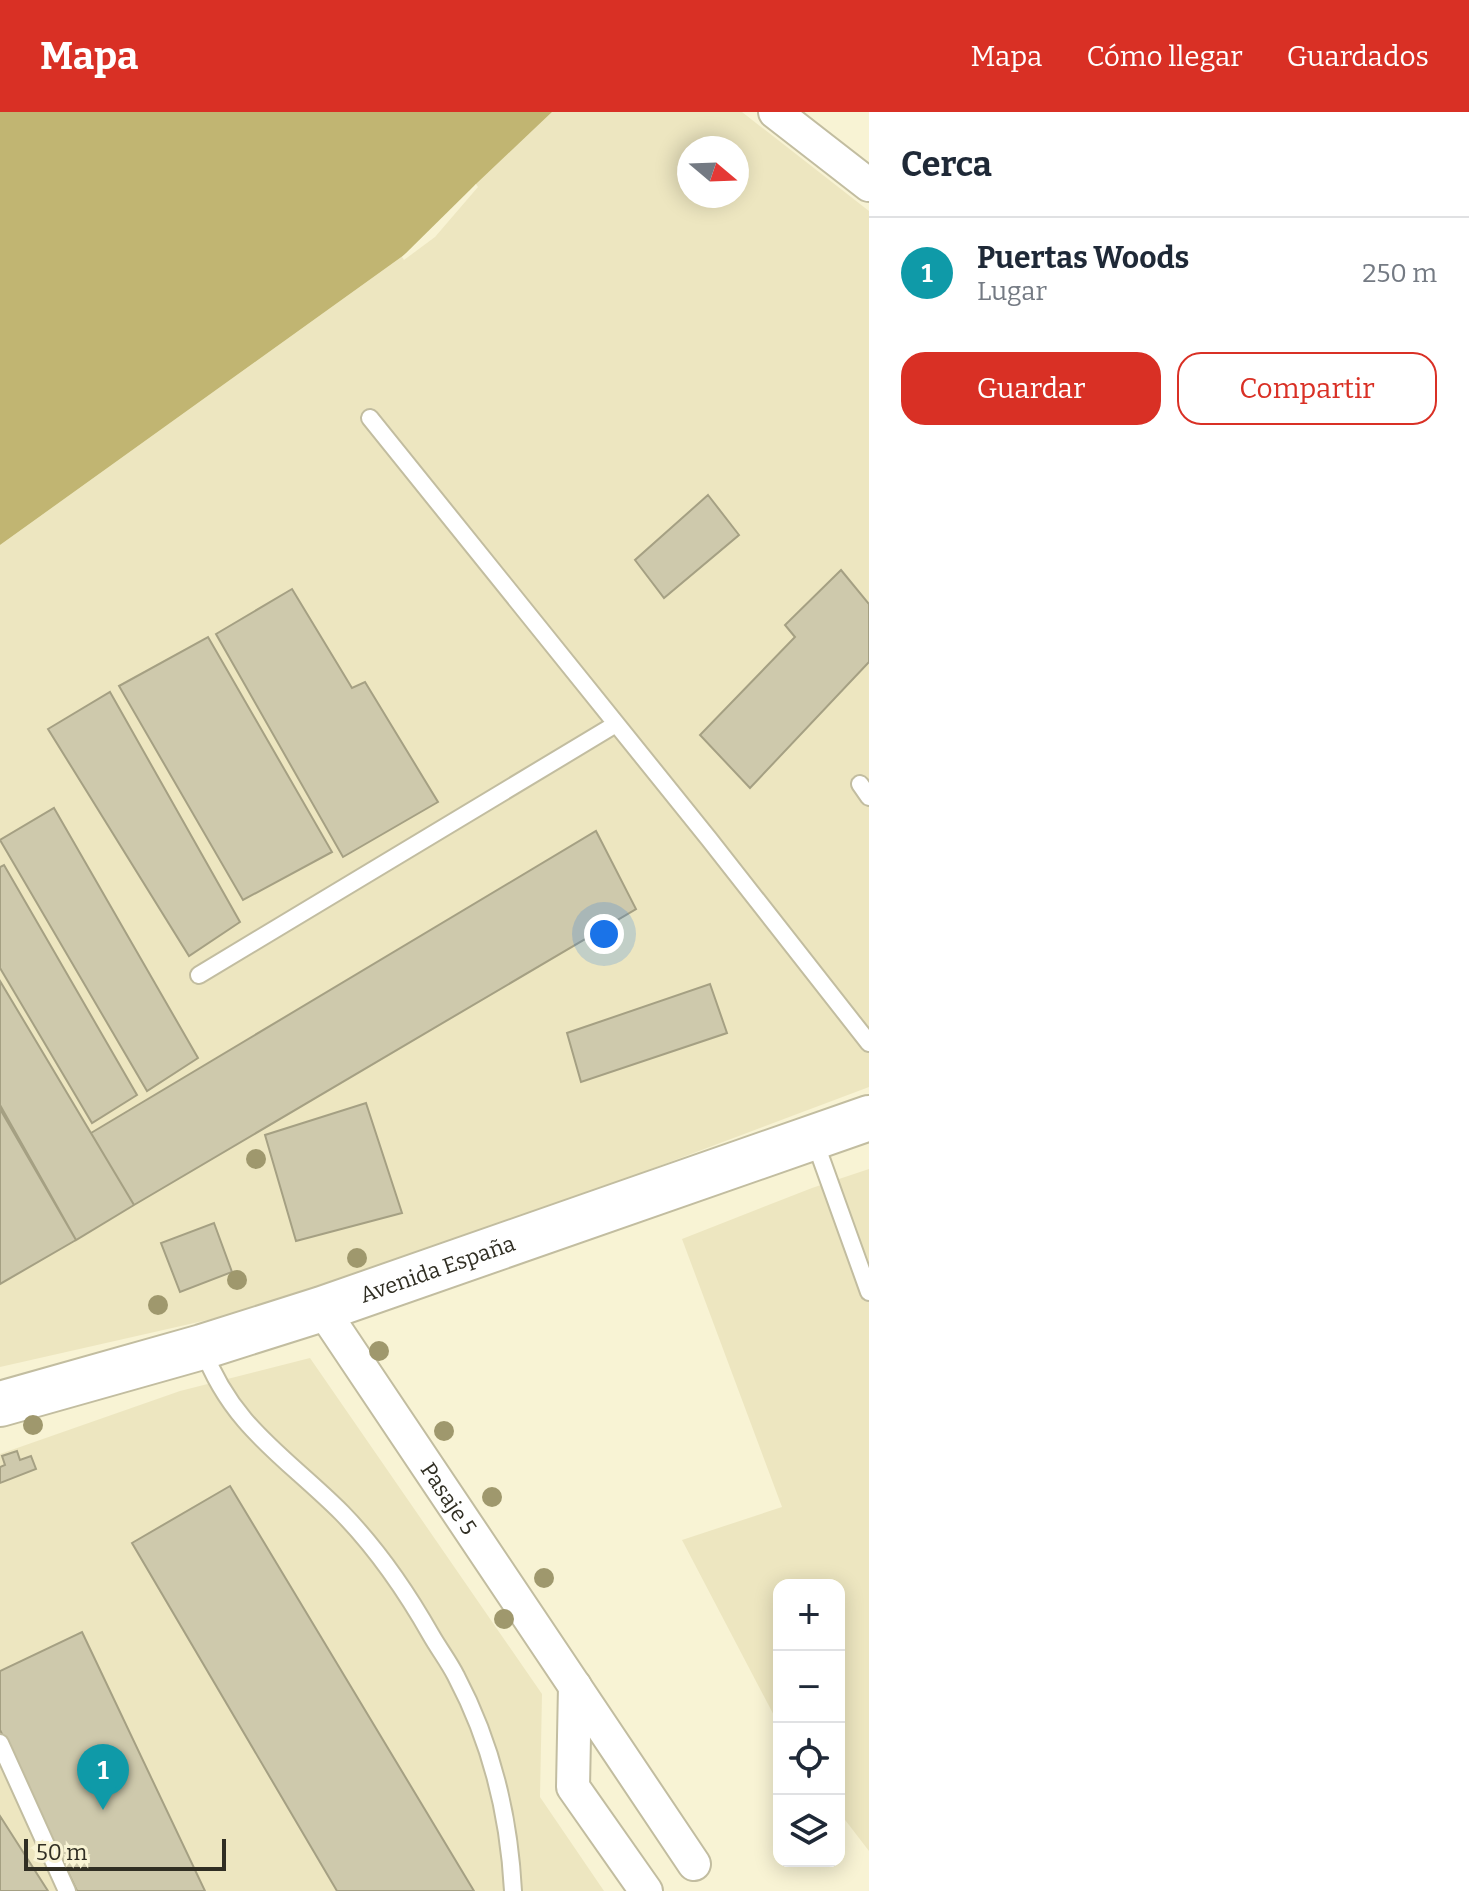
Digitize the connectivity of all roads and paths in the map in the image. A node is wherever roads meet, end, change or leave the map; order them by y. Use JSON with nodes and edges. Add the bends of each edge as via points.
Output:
{"nodes":[{"id":1,"x":775,"y":112,"type":"edge"},
{"id":2,"x":869,"y":185,"type":"edge"},
{"id":3,"x":370,"y":418,"type":"dead end"},
{"id":4,"x":616,"y":724,"type":"junction"},
{"id":5,"x":199,"y":975,"type":"dead end"},
{"id":6,"x":869,"y":1043,"type":"edge"},
{"id":7,"x":869,"y":1118,"type":"edge"},
{"id":8,"x":814,"y":1139,"type":"junction"},
{"id":9,"x":869,"y":1292,"type":"edge"},
{"id":10,"x":322,"y":1309,"type":"junction"},
{"id":11,"x":202,"y":1347,"type":"junction"},
{"id":12,"x":0,"y":1404,"type":"edge"},
{"id":13,"x":575,"y":1686,"type":"junction"},
{"id":14,"x":0,"y":1743,"type":"edge"},
{"id":15,"x":694,"y":1864,"type":"dead end"},
{"id":16,"x":67,"y":1891,"type":"edge"},
{"id":17,"x":513,"y":1891,"type":"edge"},
{"id":18,"x":646,"y":1891,"type":"edge"}],
"edges":[{"from":1,"to":2,"type":"street"},
{"from":3,"to":4,"type":"lane"},
{"from":4,"to":5,"type":"lane"},
{"from":4,"to":6,"type":"lane"},
{"from":7,"to":8,"type":"main road","name":"Avenida España"},
{"from":8,"to":9,"type":"lane"},
{"from":8,"to":10,"type":"main road","name":"Avenida España"},
{"from":10,"to":11,"type":"main road","name":"Avenida España"},
{"from":10,"to":13,"type":"street","name":"Pasaje 5"},
{"from":11,"to":12,"type":"main road","name":"Avenida España"},
{"from":11,"to":17,"type":"lane","via":[[236,1412],[369,1544],[455,1674],[498,1781]]},
{"from":13,"to":15,"type":"street","name":"Pasaje 5"},
{"from":13,"to":18,"type":"street","via":[[573,1787]]},
{"from":14,"to":16,"type":"lane"}]}
